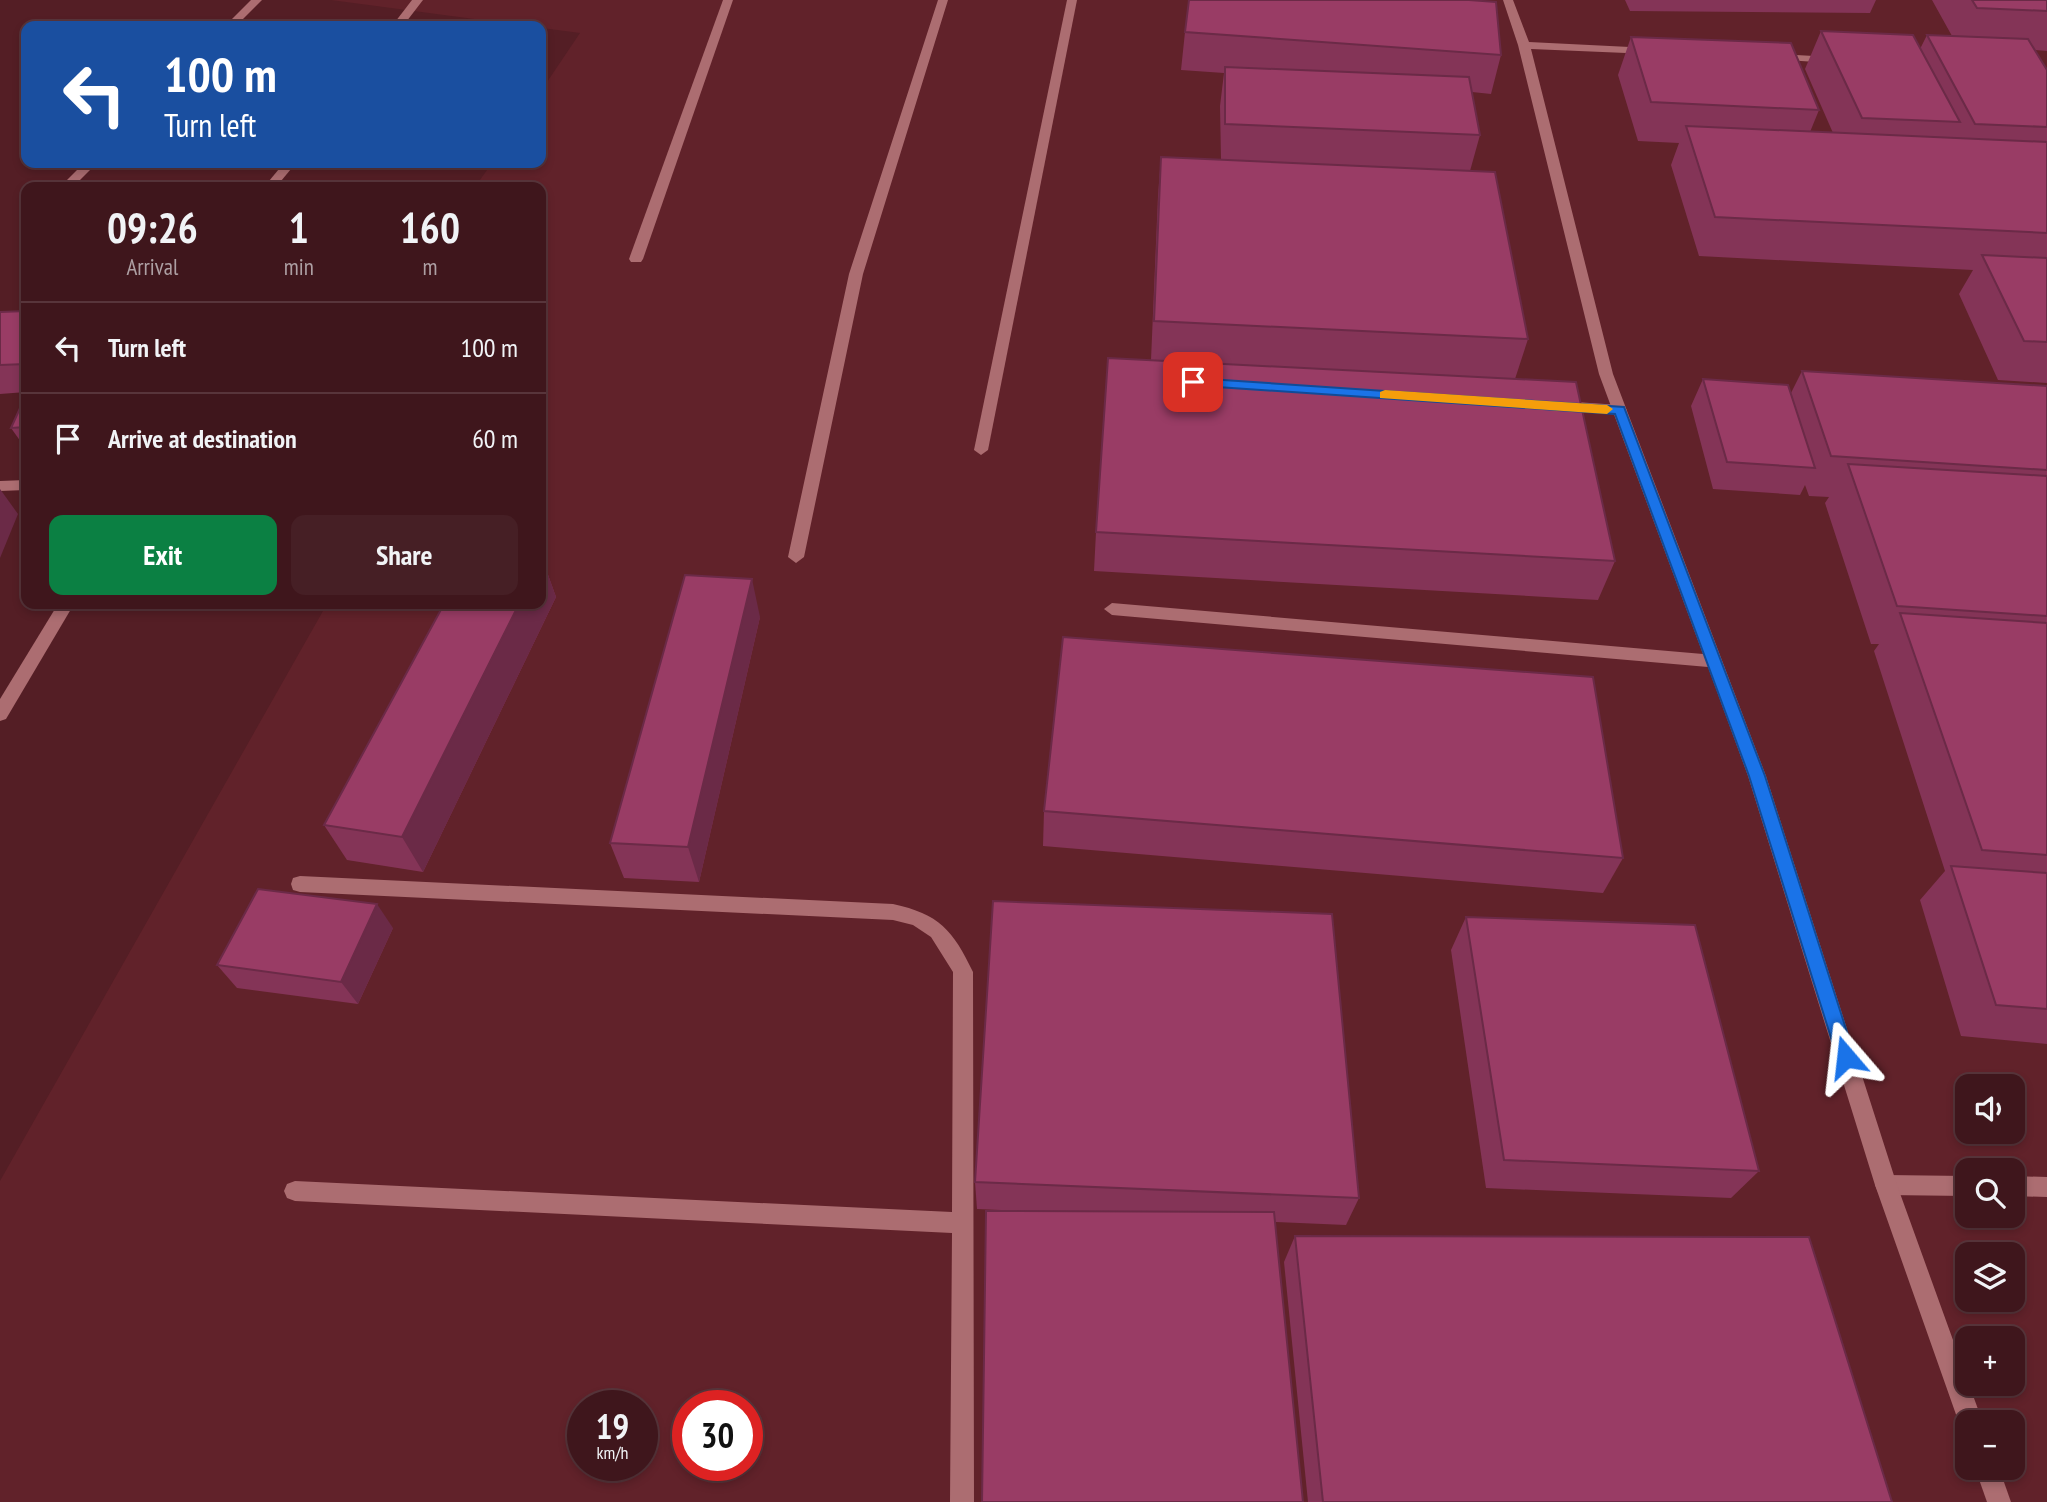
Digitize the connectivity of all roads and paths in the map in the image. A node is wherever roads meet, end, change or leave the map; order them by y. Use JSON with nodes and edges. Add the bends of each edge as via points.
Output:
{"nodes":[{"id":1,"x":257,"y":0,"type":"edge"},
{"id":2,"x":418,"y":0,"type":"edge"},
{"id":3,"x":728,"y":0,"type":"edge"},
{"id":4,"x":943,"y":0,"type":"edge"},
{"id":5,"x":1072,"y":0,"type":"edge"},
{"id":6,"x":1508,"y":0,"type":"edge"},
{"id":7,"x":235,"y":21,"type":"edge"},
{"id":8,"x":401,"y":21,"type":"edge"},
{"id":9,"x":1524,"y":45,"type":"junction"},
{"id":10,"x":1662,"y":52,"type":"edge"},
{"id":11,"x":1758,"y":57,"type":"edge"},
{"id":12,"x":1840,"y":61,"type":"edge"},
{"id":13,"x":86,"y":168,"type":"edge"},
{"id":14,"x":286,"y":168,"type":"edge"},
{"id":15,"x":71,"y":182,"type":"edge"},
{"id":16,"x":274,"y":182,"type":"edge"},
{"id":17,"x":636,"y":259,"type":"dead end"},
{"id":18,"x":1539,"y":405,"type":"edge"},
{"id":19,"x":1620,"y":410,"type":"junction"},
{"id":20,"x":981,"y":450,"type":"dead end"},
{"id":21,"x":21,"y":485,"type":"edge"},
{"id":22,"x":0,"y":486,"type":"edge"},
{"id":23,"x":796,"y":557,"type":"dead end"},
{"id":24,"x":63,"y":609,"type":"edge"},
{"id":25,"x":1112,"y":609,"type":"dead end"},
{"id":26,"x":1714,"y":661,"type":"junction"},
{"id":27,"x":2,"y":707,"type":"edge"},
{"id":28,"x":300,"y":884,"type":"dead end"},
{"id":29,"x":1886,"y":1185,"type":"junction"},
{"id":30,"x":1955,"y":1186,"type":"edge"},
{"id":31,"x":2025,"y":1186,"type":"edge"},
{"id":32,"x":2047,"y":1186,"type":"edge"},
{"id":33,"x":295,"y":1191,"type":"dead end"},
{"id":34,"x":962,"y":1223,"type":"junction"},
{"id":35,"x":1966,"y":1410,"type":"edge"},
{"id":36,"x":1991,"y":1480,"type":"edge"},
{"id":37,"x":962,"y":1502,"type":"edge"},
{"id":38,"x":1999,"y":1502,"type":"edge"}],
"edges":[{"from":1,"to":7,"type":"street"},
{"from":2,"to":8,"type":"street"},
{"from":3,"to":17,"type":"street"},
{"from":4,"to":23,"type":"street","via":[[856,274]]},
{"from":5,"to":20,"type":"street"},
{"from":6,"to":9,"type":"street"},
{"from":9,"to":10,"type":"street"},
{"from":9,"to":19,"type":"street","via":[[1606,374]]},
{"from":11,"to":12,"type":"street"},
{"from":13,"to":15,"type":"street"},
{"from":14,"to":16,"type":"street"},
{"from":18,"to":19,"type":"street"},
{"from":19,"to":26,"type":"street"},
{"from":21,"to":22,"type":"street"},
{"from":24,"to":27,"type":"street"},
{"from":25,"to":26,"type":"street"},
{"from":26,"to":29,"type":"street","via":[[1757,776]]},
{"from":28,"to":34,"type":"street","via":[[893,912],[925,920],[947,940],[963,972]]},
{"from":29,"to":30,"type":"street"},
{"from":29,"to":35,"type":"street"},
{"from":31,"to":32,"type":"street"},
{"from":33,"to":34,"type":"street"},
{"from":34,"to":37,"type":"street"},
{"from":36,"to":38,"type":"street"}]}
